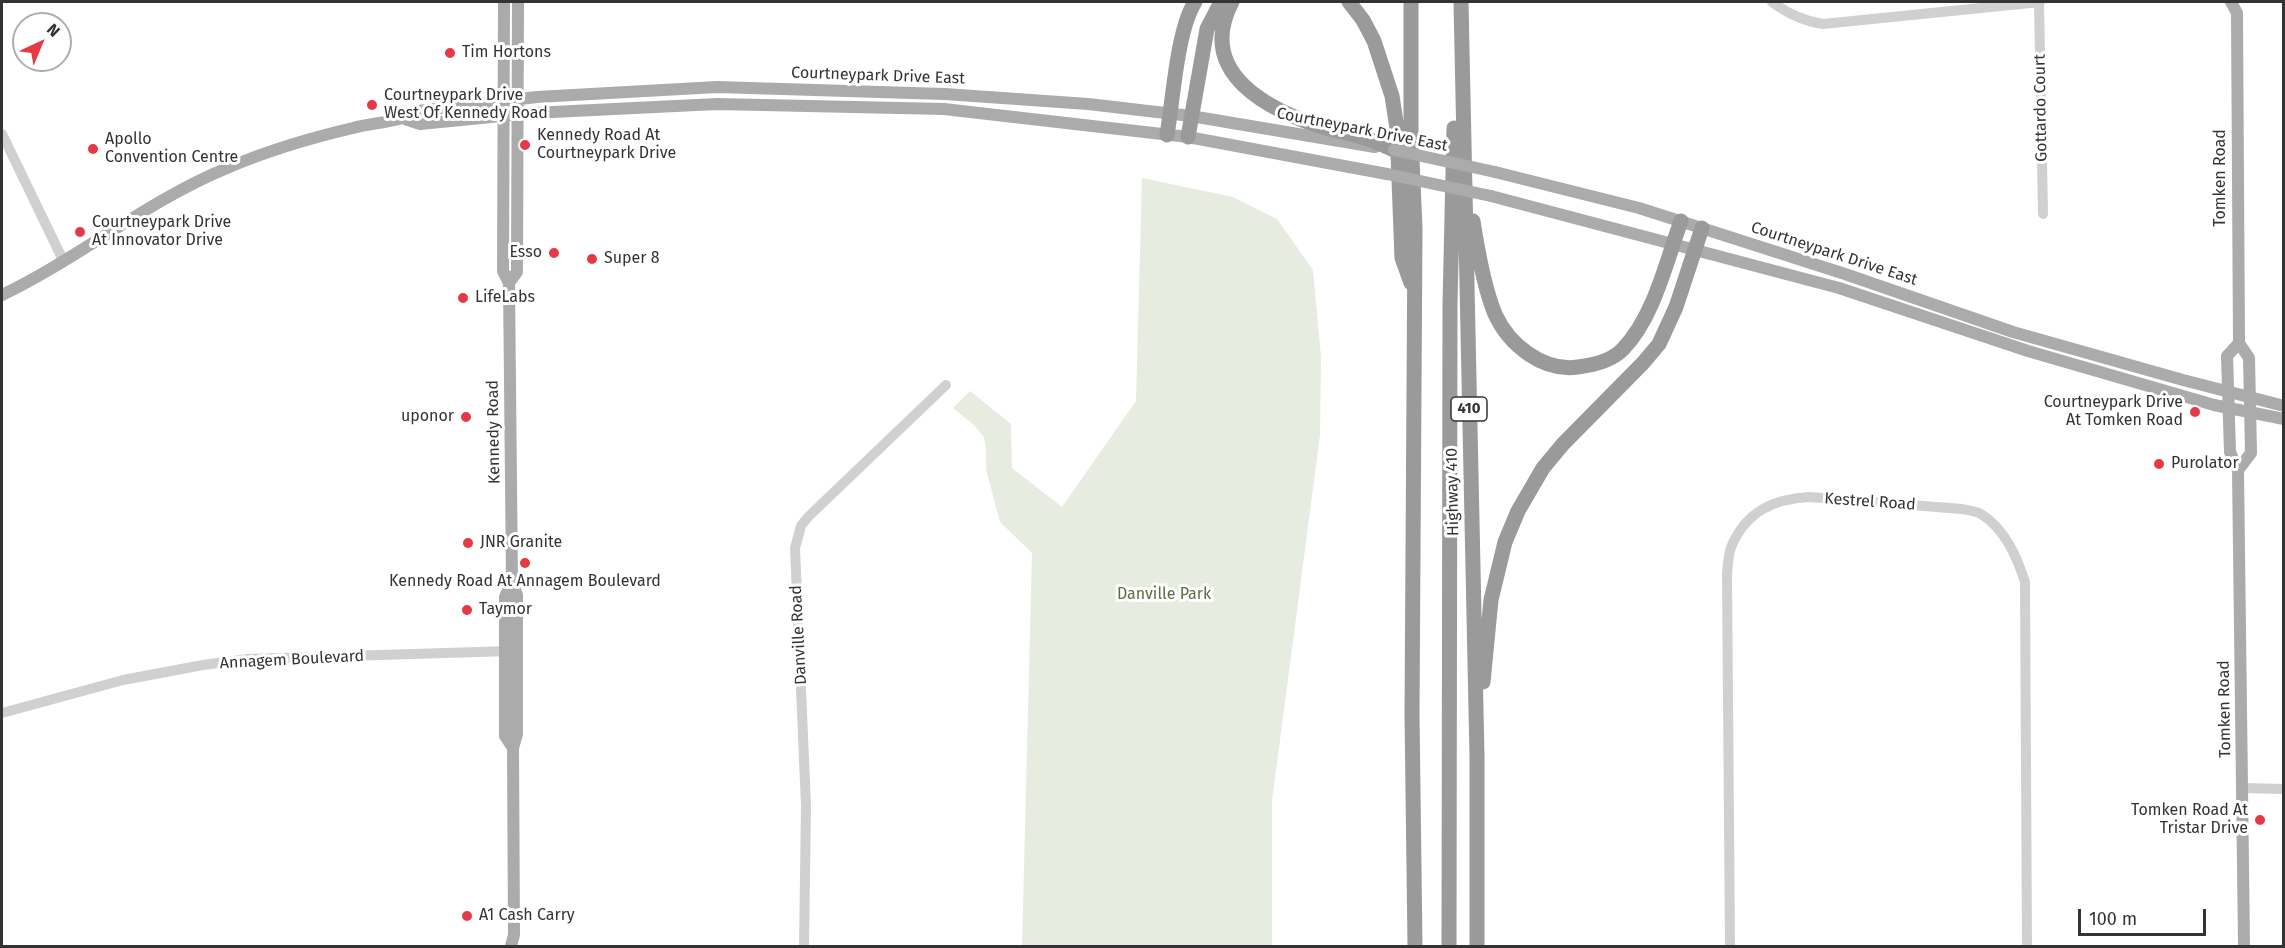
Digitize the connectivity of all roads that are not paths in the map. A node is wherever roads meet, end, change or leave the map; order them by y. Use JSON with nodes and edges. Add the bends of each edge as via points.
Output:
{"nodes":[{"id":1,"x":504,"y":2,"type":"edge"},
{"id":2,"x":518,"y":2,"type":"edge"},
{"id":3,"x":1195,"y":2,"type":"edge"},
{"id":4,"x":1221,"y":2,"type":"edge"},
{"id":5,"x":1232,"y":2,"type":"edge"},
{"id":6,"x":1349,"y":2,"type":"edge"},
{"id":7,"x":1411,"y":2,"type":"edge"},
{"id":8,"x":1455,"y":2,"type":"edge"},
{"id":9,"x":1461,"y":2,"type":"edge"},
{"id":10,"x":1772,"y":2,"type":"edge"},
{"id":11,"x":2039,"y":2,"type":"edge"},
{"id":12,"x":2243,"y":2,"type":"edge"},
{"id":13,"x":2234,"y":7,"type":"edge"},
{"id":14,"x":1462,"y":62,"type":"junction"},
{"id":15,"x":517,"y":100,"type":"junction"},
{"id":16,"x":503,"y":101,"type":"junction"},
{"id":17,"x":1170,"y":114,"type":"junction"},
{"id":18,"x":518,"y":115,"type":"junction"},
{"id":19,"x":503,"y":116,"type":"junction"},
{"id":20,"x":1191,"y":116,"type":"junction"},
{"id":21,"x":405,"y":119,"type":"junction"},
{"id":22,"x":2,"y":134,"type":"edge"},
{"id":23,"x":1167,"y":135,"type":"junction"},
{"id":24,"x":1188,"y":137,"type":"junction"},
{"id":25,"x":1394,"y":150,"type":"junction"},
{"id":26,"x":2043,"y":214,"type":"dead end"},
{"id":27,"x":1681,"y":221,"type":"junction"},
{"id":28,"x":1702,"y":228,"type":"junction"},
{"id":29,"x":1673,"y":242,"type":"junction"},
{"id":30,"x":1696,"y":250,"type":"junction"},
{"id":31,"x":63,"y":260,"type":"junction"},
{"id":32,"x":509,"y":283,"type":"junction"},
{"id":33,"x":1414,"y":291,"type":"junction"},
{"id":34,"x":2,"y":296,"type":"edge"},
{"id":35,"x":2239,"y":343,"type":"junction"},
{"id":36,"x":946,"y":385,"type":"dead end"},
{"id":37,"x":2228,"y":391,"type":"junction"},
{"id":38,"x":2250,"y":397,"type":"junction"},
{"id":39,"x":2283,"y":406,"type":"edge"},
{"id":40,"x":2229,"y":408,"type":"junction"},
{"id":41,"x":2250,"y":412,"type":"junction"},
{"id":42,"x":2283,"y":419,"type":"edge"},
{"id":43,"x":2238,"y":470,"type":"junction"},
{"id":44,"x":511,"y":651,"type":"junction"},
{"id":45,"x":2,"y":713,"type":"edge"},
{"id":46,"x":1477,"y":756,"type":"junction"},
{"id":47,"x":2242,"y":788,"type":"junction"},
{"id":48,"x":2283,"y":789,"type":"edge"},
{"id":49,"x":514,"y":943,"type":"edge"},
{"id":50,"x":804,"y":946,"type":"edge"},
{"id":51,"x":1415,"y":946,"type":"edge"},
{"id":52,"x":1449,"y":946,"type":"edge"},
{"id":53,"x":1477,"y":946,"type":"edge"},
{"id":54,"x":1730,"y":946,"type":"edge"},
{"id":55,"x":2027,"y":946,"type":"edge"},
{"id":56,"x":2244,"y":946,"type":"edge"}],
"edges":[{"from":1,"to":16,"type":"main road","name":"Kennedy Road"},
{"from":2,"to":15,"type":"main road","name":"Kennedy Road"},
{"from":3,"to":17,"type":"highway","via":[[1181,42]]},
{"from":4,"to":20,"type":"highway","via":[[1207,29]]},
{"from":5,"to":25,"type":"highway","via":[[1221,30],[1222,45],[1232,72],[1249,91],[1293,116]]},
{"from":6,"to":33,"type":"highway","via":[[1374,41],[1392,96],[1397,128],[1402,258]]},
{"from":7,"to":33,"type":"highway"},
{"from":8,"to":52,"type":"highway","via":[[1450,304]]},
{"from":9,"to":14,"type":"highway","name":"Highway 410","number":"410"},
{"from":10,"to":11,"type":"street","via":[[1806,21],[1823,24]]},
{"from":11,"to":26,"type":"street","name":"Gottardo Court"},
{"from":12,"to":13,"type":"main road","name":"Tomken Road"},
{"from":13,"to":35,"type":"main road","name":"Tomken Road"},
{"from":14,"to":29,"type":"highway","via":[[1471,145],[1473,222],[1496,314],[1514,343],[1540,362],[1570,368],[1598,364],[1622,351],[1643,323]]},
{"from":14,"to":46,"type":"highway","name":"Highway 410","number":"410"},
{"from":15,"to":16,"type":"main road","name":"Courtneypark Drive East"},
{"from":15,"to":17,"type":"main road","name":"Courtneypark Drive East","via":[[717,87],[945,94]]},
{"from":15,"to":18,"type":"main road","name":"Kennedy Road"},
{"from":16,"to":19,"type":"main road","name":"Kennedy Road"},
{"from":16,"to":21,"type":"main road","name":"Courtneypark Drive East","via":[[418,111]]},
{"from":17,"to":20,"type":"main road","name":"Courtneypark Drive East"},
{"from":17,"to":23,"type":"highway"},
{"from":18,"to":19,"type":"main road","name":"Courtneypark Drive East"},
{"from":18,"to":23,"type":"main road","name":"Courtneypark Drive East","via":[[717,104],[944,109]]},
{"from":18,"to":32,"type":"main road","name":"Kennedy Road","via":[[517,272]]},
{"from":19,"to":21,"type":"main road","name":"Courtneypark Drive East","via":[[420,124]]},
{"from":19,"to":32,"type":"main road","name":"Kennedy Road","via":[[503,271]]},
{"from":20,"to":24,"type":"highway"},
{"from":20,"to":25,"type":"main road","name":"Courtneypark Drive East"},
{"from":21,"to":31,"type":"main road","name":"Courtneypark Drive East","via":[[319,136],[228,168],[170,195]]},
{"from":22,"to":31,"type":"street"},
{"from":23,"to":24,"type":"main road","name":"Courtneypark Drive East"},
{"from":24,"to":29,"type":"main road","name":"Courtneypark Drive East","bridge":true,"via":[[1491,196]]},
{"from":25,"to":27,"type":"main road","name":"Courtneypark Drive East","bridge":true},
{"from":27,"to":28,"type":"main road","name":"Courtneypark Drive East"},
{"from":27,"to":29,"type":"highway"},
{"from":28,"to":30,"type":"highway"},
{"from":28,"to":37,"type":"main road","name":"Courtneypark Drive East","via":[[2013,332]]},
{"from":29,"to":30,"type":"main road","name":"Courtneypark Drive East"},
{"from":30,"to":40,"type":"main road","name":"Courtneypark Drive East","via":[[1839,288],[2028,351]]},
{"from":30,"to":46,"type":"highway","via":[[1659,344],[1543,468],[1518,511],[1505,542],[1491,600]]},
{"from":31,"to":34,"type":"main road","name":"Courtneypark Drive East"},
{"from":32,"to":44,"type":"main road","name":"Kennedy Road","via":[[512,581],[517,595]]},
{"from":33,"to":51,"type":"highway"},
{"from":35,"to":37,"type":"main road","name":"Tomken Road","via":[[2227,356]]},
{"from":35,"to":38,"type":"main road","name":"Tomken Road","via":[[2249,358]]},
{"from":36,"to":50,"type":"street","name":"Danville Road","via":[[808,517],[801,525],[795,548],[806,806]]},
{"from":37,"to":38,"type":"main road","name":"Courtneypark Drive East"},
{"from":37,"to":40,"type":"main road","name":"Tomken Road"},
{"from":38,"to":39,"type":"main road","name":"Courtneypark Drive East"},
{"from":38,"to":41,"type":"main road","name":"Tomken Road"},
{"from":40,"to":41,"type":"main road","name":"Courtneypark Drive East"},
{"from":40,"to":43,"type":"main road","name":"Tomken Road","via":[[2230,453]]},
{"from":41,"to":42,"type":"main road","name":"Courtneypark Drive East"},
{"from":41,"to":43,"type":"main road","name":"Tomken Road","via":[[2251,453]]},
{"from":43,"to":47,"type":"main road","name":"Tomken Road"},
{"from":44,"to":45,"type":"street","name":"Annagem Boulevard","via":[[248,659],[129,679]]},
{"from":44,"to":49,"type":"main road","name":"Kennedy Road","via":[[517,734],[513,748]]},
{"from":46,"to":53,"type":"highway","name":"Highway 410","number":"410"},
{"from":47,"to":48,"type":"street"},
{"from":47,"to":56,"type":"main road","name":"Tomken Road"},
{"from":54,"to":55,"type":"street","name":"Kestrel Road","via":[[1727,574],[1731,547],[1742,529],[1770,504],[1809,497],[1962,508],[1980,514],[2007,541],[2018,561],[2025,582]]}]}
